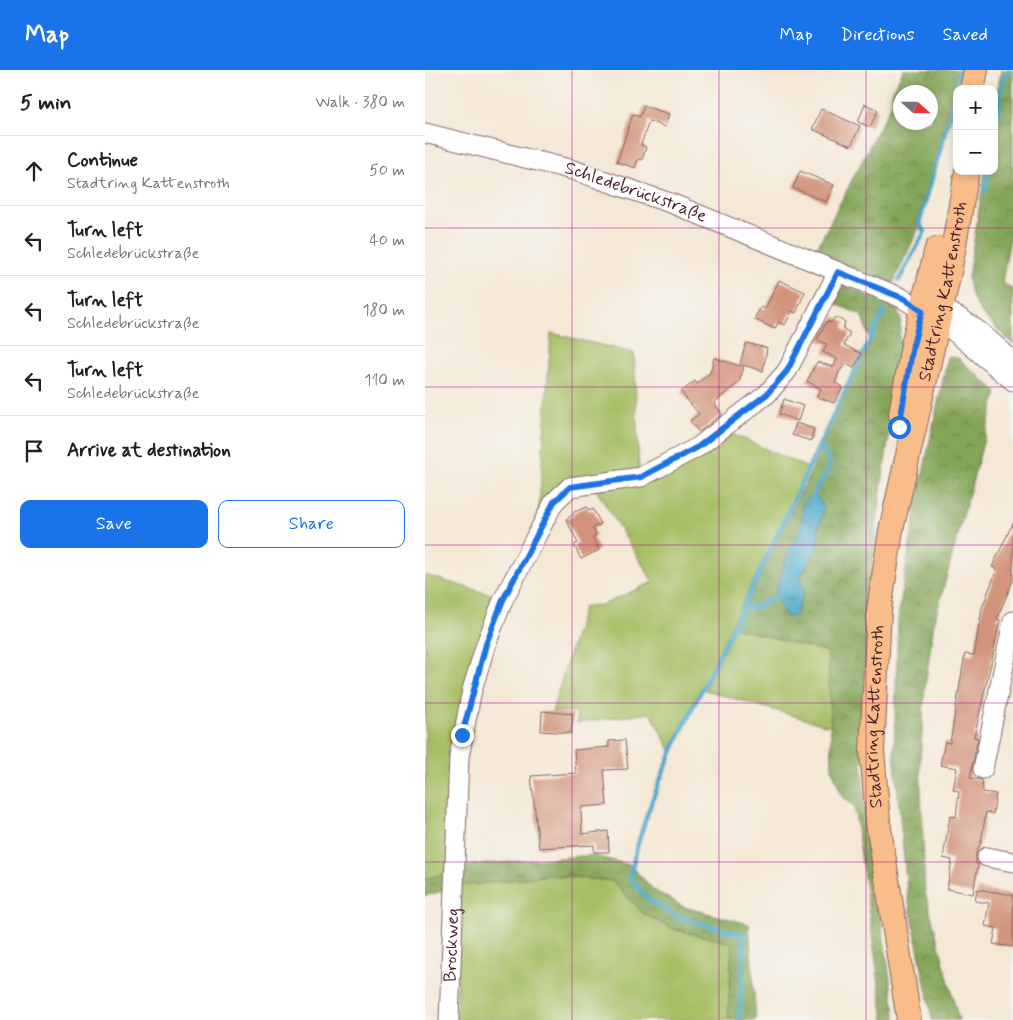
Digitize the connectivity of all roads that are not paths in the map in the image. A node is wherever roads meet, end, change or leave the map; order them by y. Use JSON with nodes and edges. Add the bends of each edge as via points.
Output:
{"nodes":[{"id":1,"x":976,"y":70,"type":"edge"},
{"id":2,"x":984,"y":70,"type":"edge"},
{"id":3,"x":973,"y":85,"type":"edge"},
{"id":4,"x":982,"y":85,"type":"edge"},
{"id":5,"x":425,"y":133,"type":"edge"},
{"id":6,"x":953,"y":175,"type":"edge"},
{"id":7,"x":966,"y":175,"type":"edge"},
{"id":8,"x":838,"y":272,"type":"junction"},
{"id":9,"x":926,"y":308,"type":"junction"},
{"id":10,"x":1013,"y":361,"type":"edge"},
{"id":11,"x":1013,"y":381,"type":"edge"},
{"id":12,"x":1013,"y":621,"type":"edge"},
{"id":13,"x":983,"y":768,"type":"dead end"},
{"id":14,"x":987,"y":858,"type":"dead end"},
{"id":15,"x":1013,"y":862,"type":"edge"},
{"id":16,"x":449,"y":1020,"type":"edge"},
{"id":17,"x":909,"y":1020,"type":"edge"}],
"edges":[{"from":1,"to":3,"type":"main road"},
{"from":2,"to":4,"type":"main road"},
{"from":5,"to":8,"type":"street","name":"Schledebrückstraße","via":[[573,170],[673,204]]},
{"from":6,"to":9,"type":"main road","name":"Stadtring Kattenstroth"},
{"from":7,"to":9,"type":"main road","name":"Stadtring Kattenstroth"},
{"from":8,"to":9,"type":"street","name":"Schledebrückstraße"},
{"from":8,"to":16,"type":"street","name":"Brockweg","via":[[787,371],[767,394],[698,447],[641,477],[570,487],[554,502],[503,600],[472,690],[459,757]]},
{"from":9,"to":10,"type":"street","name":"Schledebrückstraße","via":[[971,324]]},
{"from":9,"to":11,"type":"street","name":"Schledebrückstraße"},
{"from":9,"to":17,"type":"main road","name":"Stadtring Kattenstroth","via":[[879,610],[872,750],[877,822]]},
{"from":12,"to":13,"type":"street"},
{"from":14,"to":15,"type":"street"}]}
